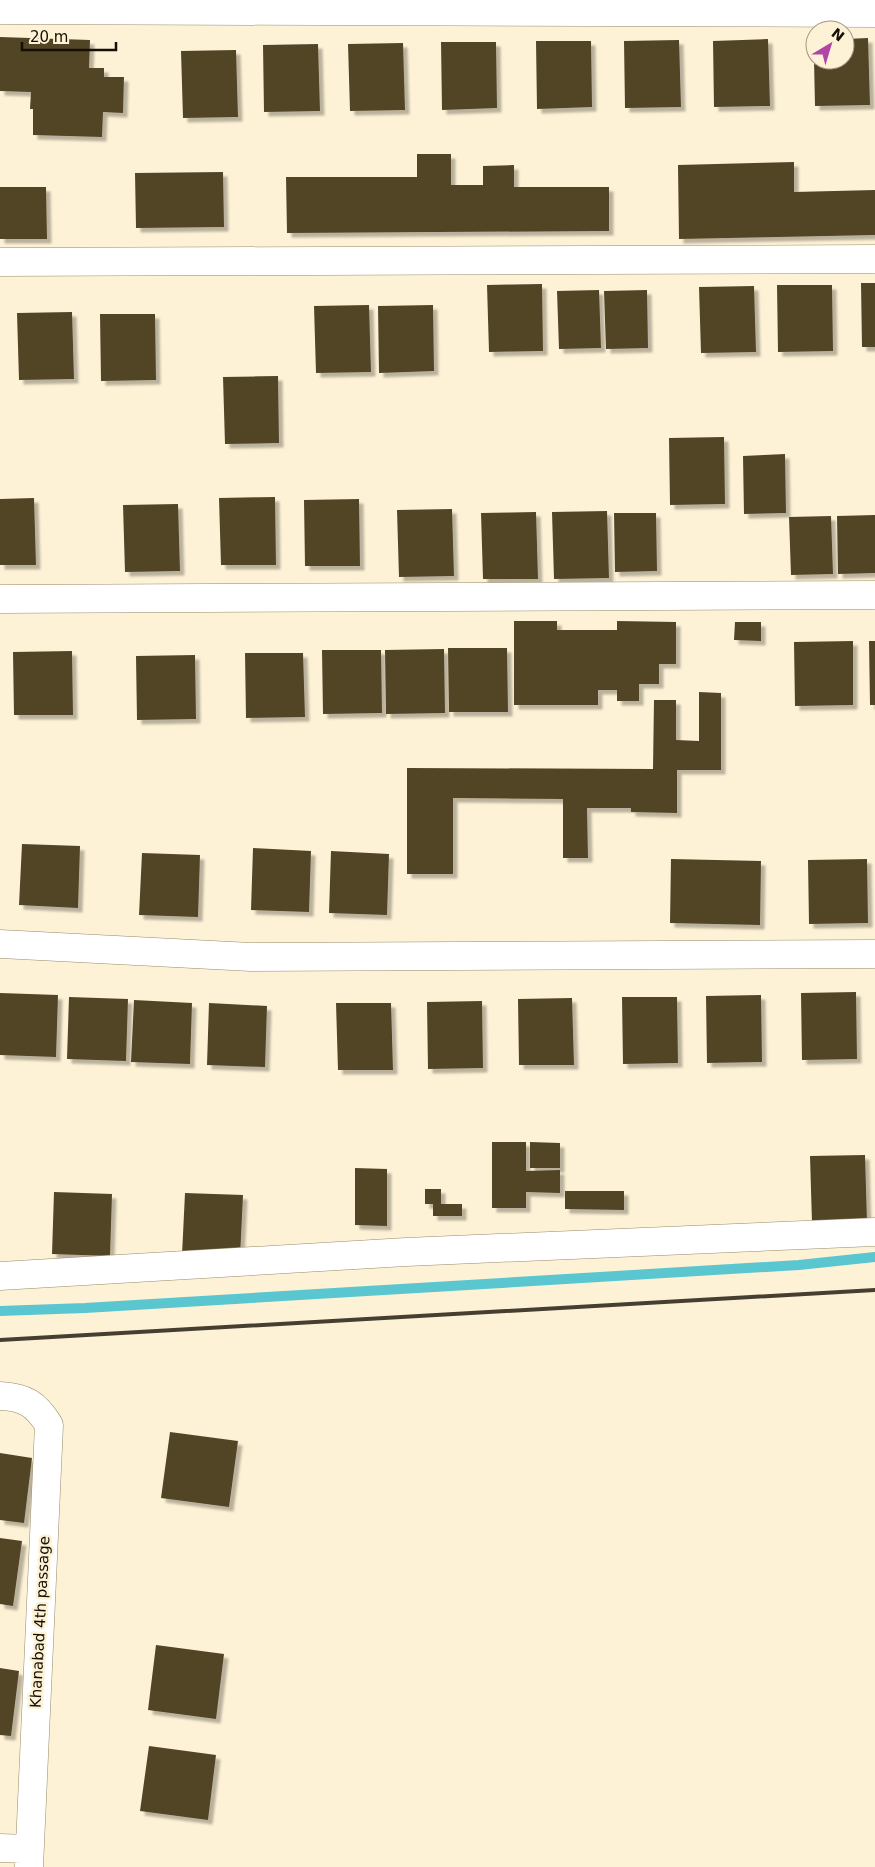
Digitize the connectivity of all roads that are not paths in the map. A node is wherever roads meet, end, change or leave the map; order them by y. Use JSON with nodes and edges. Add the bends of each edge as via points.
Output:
{"nodes":[{"id":1,"x":0,"y":10,"type":"edge"},
{"id":2,"x":875,"y":13,"type":"edge"},
{"id":3,"x":875,"y":259,"type":"edge"},
{"id":4,"x":0,"y":262,"type":"edge"},
{"id":5,"x":875,"y":595,"type":"edge"},
{"id":6,"x":0,"y":599,"type":"edge"},
{"id":7,"x":0,"y":944,"type":"edge"},
{"id":8,"x":875,"y":954,"type":"edge"},
{"id":9,"x":875,"y":1232,"type":"edge"},
{"id":10,"x":0,"y":1276,"type":"edge"},
{"id":11,"x":6,"y":1397,"type":"edge"},
{"id":12,"x":0,"y":1848,"type":"edge"},
{"id":13,"x":29,"y":1858,"type":"edge"}],
"edges":[{"from":1,"to":2,"type":"street"},
{"from":3,"to":4,"type":"street"},
{"from":5,"to":6,"type":"street"},
{"from":7,"to":8,"type":"street","via":[[251,957]]},
{"from":9,"to":10,"type":"street","via":[[416,1252]]},
{"from":11,"to":13,"type":"street","name":"Khanabad 4th passage","via":[[28,1402],[40,1412],[48,1426]]},
{"from":12,"to":13,"type":"street"}]}
